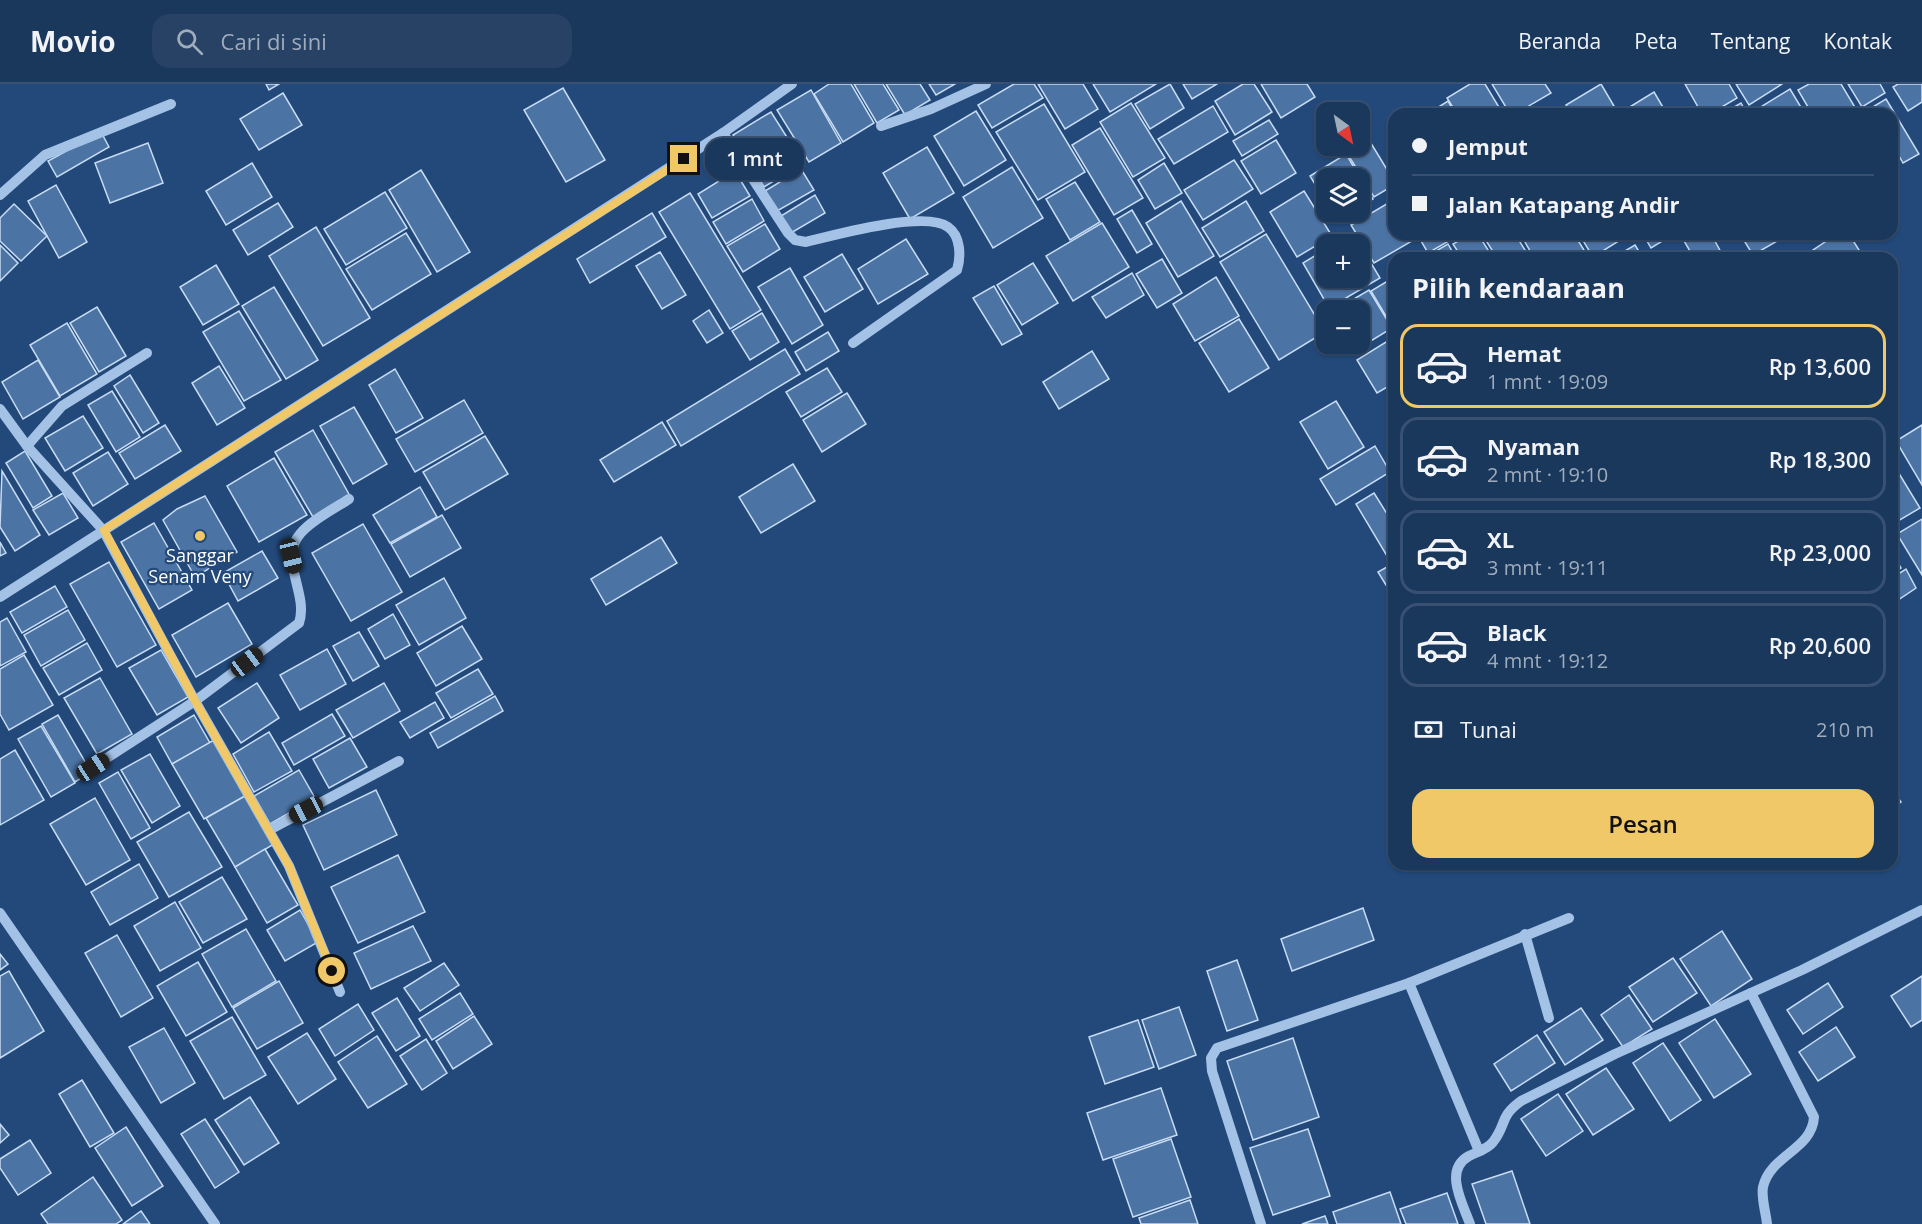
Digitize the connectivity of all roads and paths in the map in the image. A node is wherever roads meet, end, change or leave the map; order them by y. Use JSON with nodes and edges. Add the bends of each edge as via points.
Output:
{"nodes":[{"id":1,"x":792,"y":84,"type":"edge"},
{"id":2,"x":986,"y":84,"type":"edge"},
{"id":3,"x":171,"y":104,"type":"dead end"},
{"id":4,"x":881,"y":126,"type":"dead end"},
{"id":5,"x":723,"y":133,"type":"junction"},
{"id":6,"x":0,"y":195,"type":"edge"},
{"id":7,"x":853,"y":343,"type":"dead end"},
{"id":8,"x":147,"y":354,"type":"dead end"},
{"id":9,"x":0,"y":409,"type":"edge"},
{"id":10,"x":27,"y":446,"type":"junction"},
{"id":11,"x":349,"y":499,"type":"dead end"},
{"id":12,"x":104,"y":530,"type":"junction"},
{"id":13,"x":0,"y":597,"type":"edge"},
{"id":14,"x":195,"y":701,"type":"junction"},
{"id":15,"x":399,"y":761,"type":"dead end"},
{"id":16,"x":93,"y":767,"type":"dead end"},
{"id":17,"x":269,"y":830,"type":"junction"},
{"id":18,"x":1922,"y":910,"type":"edge"},
{"id":19,"x":0,"y":913,"type":"edge"},
{"id":20,"x":1569,"y":918,"type":"dead end"},
{"id":21,"x":1525,"y":934,"type":"junction"},
{"id":22,"x":1409,"y":983,"type":"junction"},
{"id":23,"x":340,"y":992,"type":"dead end"},
{"id":24,"x":1751,"y":993,"type":"junction"},
{"id":25,"x":1549,"y":1018,"type":"dead end"},
{"id":26,"x":1479,"y":1151,"type":"junction"},
{"id":27,"x":215,"y":1224,"type":"edge"},
{"id":28,"x":1261,"y":1224,"type":"edge"},
{"id":29,"x":1470,"y":1224,"type":"edge"},
{"id":30,"x":1767,"y":1224,"type":"edge"}],
"edges":[{"from":1,"to":5,"type":"street"},
{"from":2,"to":4,"type":"street"},
{"from":3,"to":6,"type":"street","via":[[45,155]]},
{"from":5,"to":7,"type":"street","via":[[795,240],[806,242],[899,222],[941,223],[951,228],[961,257],[957,270]]},
{"from":5,"to":12,"type":"street"},
{"from":8,"to":10,"type":"street","via":[[62,406]]},
{"from":9,"to":10,"type":"street"},
{"from":10,"to":12,"type":"street"},
{"from":11,"to":14,"type":"street","via":[[300,533],[295,542],[291,556],[303,604],[299,623]]},
{"from":12,"to":13,"type":"street"},
{"from":12,"to":14,"type":"street"},
{"from":14,"to":16,"type":"street"},
{"from":14,"to":17,"type":"street"},
{"from":15,"to":17,"type":"street"},
{"from":17,"to":23,"type":"street","via":[[289,866]]},
{"from":18,"to":24,"type":"street"},
{"from":19,"to":27,"type":"street"},
{"from":20,"to":21,"type":"street"},
{"from":21,"to":22,"type":"street"},
{"from":21,"to":25,"type":"street"},
{"from":22,"to":26,"type":"street"},
{"from":22,"to":28,"type":"street","via":[[1217,1048],[1211,1058],[1212,1071]]},
{"from":24,"to":26,"type":"street","via":[[1534,1093],[1508,1110],[1492,1144]]},
{"from":24,"to":30,"type":"street","via":[[1814,1117],[1809,1136],[1772,1167],[1766,1178],[1762,1190]]},
{"from":26,"to":29,"type":"street","via":[[1465,1158],[1457,1168],[1456,1182]]}]}
